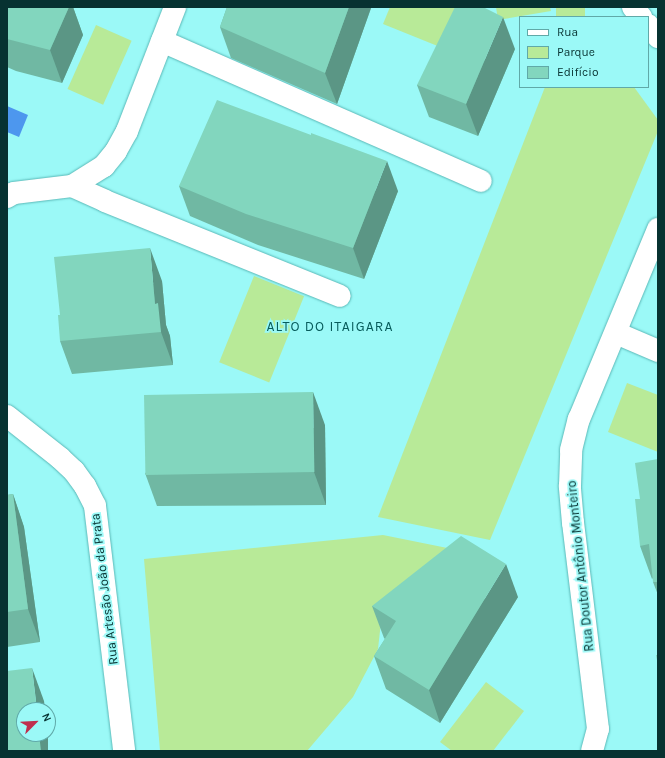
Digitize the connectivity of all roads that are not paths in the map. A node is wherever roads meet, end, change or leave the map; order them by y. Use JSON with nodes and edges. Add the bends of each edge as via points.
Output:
{"nodes":[{"id":1,"x":633,"y":7,"type":"edge"},
{"id":2,"x":640,"y":16,"type":"edge"},
{"id":3,"x":169,"y":19,"type":"edge"},
{"id":4,"x":649,"y":26,"type":"edge"},
{"id":5,"x":658,"y":37,"type":"edge"},
{"id":6,"x":481,"y":181,"type":"dead end"},
{"id":7,"x":72,"y":186,"type":"junction"},
{"id":8,"x":7,"y":197,"type":"edge"},
{"id":9,"x":658,"y":229,"type":"edge"},
{"id":10,"x":340,"y":296,"type":"dead end"},
{"id":11,"x":616,"y":333,"type":"junction"},
{"id":12,"x":658,"y":351,"type":"edge"},
{"id":13,"x":7,"y":416,"type":"edge"},
{"id":14,"x":124,"y":751,"type":"edge"},
{"id":15,"x":592,"y":751,"type":"edge"}],
"edges":[{"from":1,"to":2,"type":"street"},
{"from":3,"to":6,"type":"street"},
{"from":3,"to":7,"type":"street","via":[[127,131],[116,151],[104,166]]},
{"from":4,"to":5,"type":"street"},
{"from":7,"to":8,"type":"street","via":[[14,193]]},
{"from":7,"to":10,"type":"street"},
{"from":9,"to":11,"type":"street","name":"Rua Doutor Antônio Monteiro"},
{"from":11,"to":12,"type":"street"},
{"from":11,"to":15,"type":"street","name":"Rua Doutor Antônio Monteiro","via":[[579,419],[571,450],[573,523],[598,729]]},
{"from":13,"to":14,"type":"street","name":"Rua Artesão João da Prata","via":[[74,471],[95,506]]}]}
